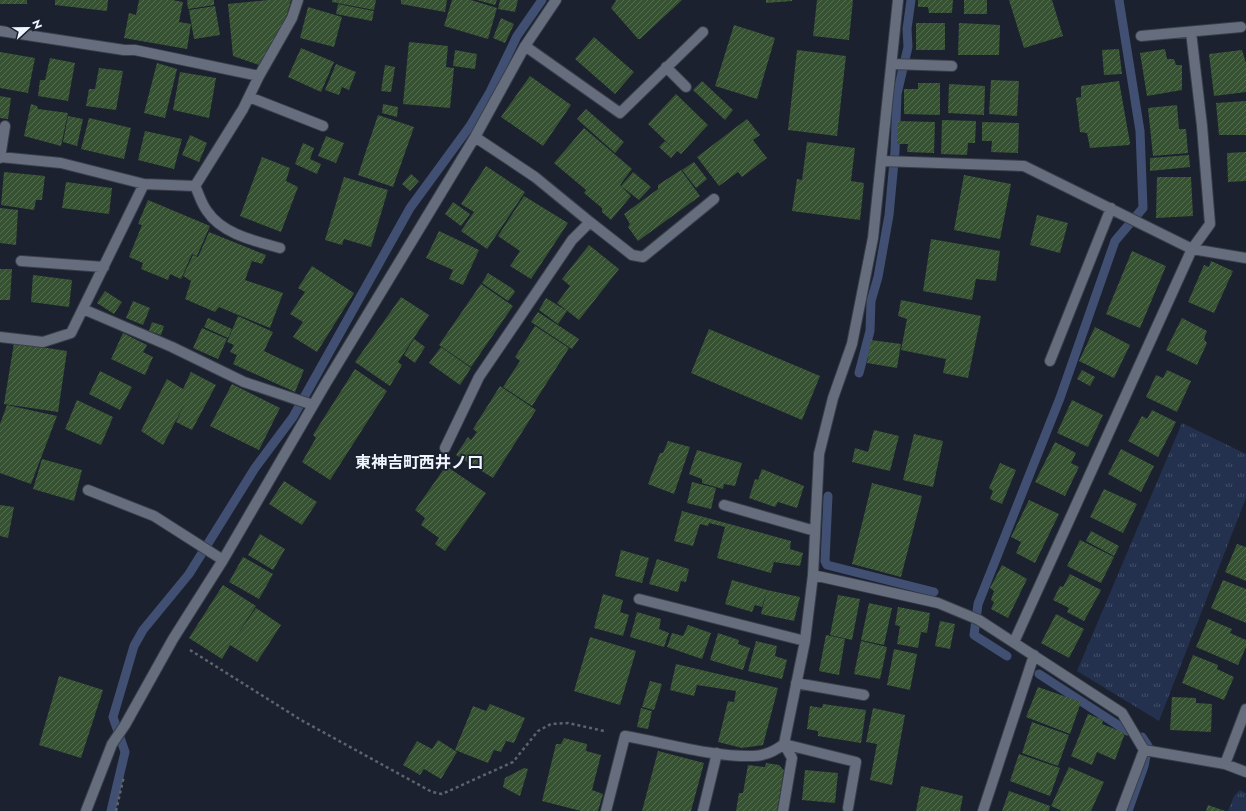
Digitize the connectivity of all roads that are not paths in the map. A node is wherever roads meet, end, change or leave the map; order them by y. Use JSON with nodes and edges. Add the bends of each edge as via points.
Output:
{"nodes":[{"id":1,"x":298,"y":0,"type":"edge"},
{"id":2,"x":556,"y":0,"type":"edge"},
{"id":3,"x":898,"y":0,"type":"edge"},
{"id":4,"x":1241,"y":27,"type":"dead end"},
{"id":5,"x":0,"y":31,"type":"edge"},
{"id":6,"x":703,"y":32,"type":"dead end"},
{"id":7,"x":1191,"y":32,"type":"junction"},
{"id":8,"x":1141,"y":36,"type":"dead end"},
{"id":9,"x":525,"y":46,"type":"junction"},
{"id":10,"x":892,"y":64,"type":"junction"},
{"id":11,"x":952,"y":66,"type":"dead end"},
{"id":12,"x":666,"y":67,"type":"junction"},
{"id":13,"x":259,"y":76,"type":"junction"},
{"id":14,"x":686,"y":86,"type":"dead end"},
{"id":15,"x":249,"y":97,"type":"junction"},
{"id":16,"x":5,"y":126,"type":"dead end"},
{"id":17,"x":323,"y":126,"type":"dead end"},
{"id":18,"x":475,"y":138,"type":"junction"},
{"id":19,"x":0,"y":158,"type":"edge"},
{"id":20,"x":882,"y":161,"type":"junction"},
{"id":21,"x":144,"y":184,"type":"junction"},
{"id":22,"x":195,"y":186,"type":"junction"},
{"id":23,"x":714,"y":199,"type":"dead end"},
{"id":24,"x":1111,"y":208,"type":"junction"},
{"id":25,"x":590,"y":222,"type":"junction"},
{"id":26,"x":280,"y":248,"type":"dead end"},
{"id":27,"x":1192,"y":249,"type":"junction"},
{"id":28,"x":1246,"y":258,"type":"edge"},
{"id":29,"x":21,"y":261,"type":"dead end"},
{"id":30,"x":104,"y":267,"type":"junction"},
{"id":31,"x":83,"y":309,"type":"junction"},
{"id":32,"x":0,"y":337,"type":"edge"},
{"id":33,"x":1050,"y":361,"type":"dead end"},
{"id":34,"x":313,"y":405,"type":"junction"},
{"id":35,"x":445,"y":448,"type":"dead end"},
{"id":36,"x":88,"y":490,"type":"dead end"},
{"id":37,"x":724,"y":505,"type":"dead end"},
{"id":38,"x":815,"y":531,"type":"junction"},
{"id":39,"x":219,"y":558,"type":"junction"},
{"id":40,"x":813,"y":575,"type":"junction"},
{"id":41,"x":639,"y":599,"type":"dead end"},
{"id":42,"x":805,"y":641,"type":"junction"},
{"id":43,"x":1014,"y":642,"type":"junction"},
{"id":44,"x":1034,"y":655,"type":"junction"},
{"id":45,"x":796,"y":683,"type":"junction"},
{"id":46,"x":864,"y":695,"type":"dead end"},
{"id":47,"x":1246,"y":709,"type":"edge"},
{"id":48,"x":784,"y":744,"type":"junction"},
{"id":49,"x":1144,"y":750,"type":"junction"},
{"id":50,"x":717,"y":753,"type":"junction"},
{"id":51,"x":1225,"y":764,"type":"junction"},
{"id":52,"x":1246,"y":772,"type":"edge"},
{"id":53,"x":848,"y":808,"type":"dead end"},
{"id":54,"x":86,"y":811,"type":"edge"},
{"id":55,"x":606,"y":811,"type":"edge"},
{"id":56,"x":703,"y":811,"type":"edge"},
{"id":57,"x":783,"y":811,"type":"edge"},
{"id":58,"x":983,"y":811,"type":"edge"},
{"id":59,"x":1120,"y":811,"type":"edge"}],
"edges":[{"from":1,"to":13,"type":"street","via":[[292,18]]},
{"from":2,"to":9,"type":"street"},
{"from":3,"to":10,"type":"street"},
{"from":4,"to":7,"type":"street"},
{"from":5,"to":13,"type":"street","via":[[135,50]]},
{"from":6,"to":12,"type":"street"},
{"from":7,"to":8,"type":"street"},
{"from":7,"to":27,"type":"street","via":[[1210,224]]},
{"from":9,"to":12,"type":"street","via":[[620,113]]},
{"from":9,"to":18,"type":"street"},
{"from":10,"to":11,"type":"street"},
{"from":10,"to":20,"type":"street"},
{"from":12,"to":14,"type":"street"},
{"from":13,"to":15,"type":"street"},
{"from":15,"to":17,"type":"street"},
{"from":15,"to":22,"type":"street"},
{"from":16,"to":19,"type":"street"},
{"from":18,"to":25,"type":"street","via":[[535,177]]},
{"from":18,"to":34,"type":"street"},
{"from":19,"to":21,"type":"street","via":[[61,163]]},
{"from":20,"to":24,"type":"street","via":[[1024,166]]},
{"from":20,"to":38,"type":"street","via":[[873,238],[852,344],[832,398],[819,454]]},
{"from":21,"to":22,"type":"street"},
{"from":21,"to":30,"type":"street"},
{"from":22,"to":26,"type":"street","via":[[208,213],[220,224],[243,237]]},
{"from":23,"to":25,"type":"street","via":[[643,257],[632,255]]},
{"from":24,"to":27,"type":"street"},
{"from":24,"to":33,"type":"street"},
{"from":25,"to":35,"type":"street","via":[[572,240],[479,378]]},
{"from":27,"to":28,"type":"street"},
{"from":27,"to":43,"type":"street"},
{"from":29,"to":30,"type":"street"},
{"from":30,"to":31,"type":"street"},
{"from":31,"to":32,"type":"street","via":[[71,333],[43,342]]},
{"from":31,"to":34,"type":"street","via":[[172,347],[244,382]]},
{"from":34,"to":39,"type":"street"},
{"from":36,"to":39,"type":"street","via":[[154,516]]},
{"from":37,"to":38,"type":"street"},
{"from":38,"to":40,"type":"street"},
{"from":39,"to":54,"type":"street","via":[[126,725],[112,744]]},
{"from":40,"to":42,"type":"street"},
{"from":40,"to":43,"type":"street","via":[[938,603],[975,618]]},
{"from":41,"to":42,"type":"street"},
{"from":42,"to":45,"type":"street"},
{"from":43,"to":44,"type":"street"},
{"from":44,"to":49,"type":"street","via":[[1122,713]]},
{"from":44,"to":58,"type":"street"},
{"from":45,"to":46,"type":"street"},
{"from":45,"to":48,"type":"street"},
{"from":47,"to":51,"type":"street"},
{"from":48,"to":50,"type":"street","via":[[773,752],[754,756]]},
{"from":48,"to":53,"type":"street","via":[[856,762]]},
{"from":48,"to":57,"type":"street","via":[[792,758]]},
{"from":49,"to":51,"type":"street"},
{"from":49,"to":59,"type":"street"},
{"from":50,"to":55,"type":"street","via":[[626,736]]},
{"from":50,"to":56,"type":"street"},
{"from":51,"to":52,"type":"street"}]}
